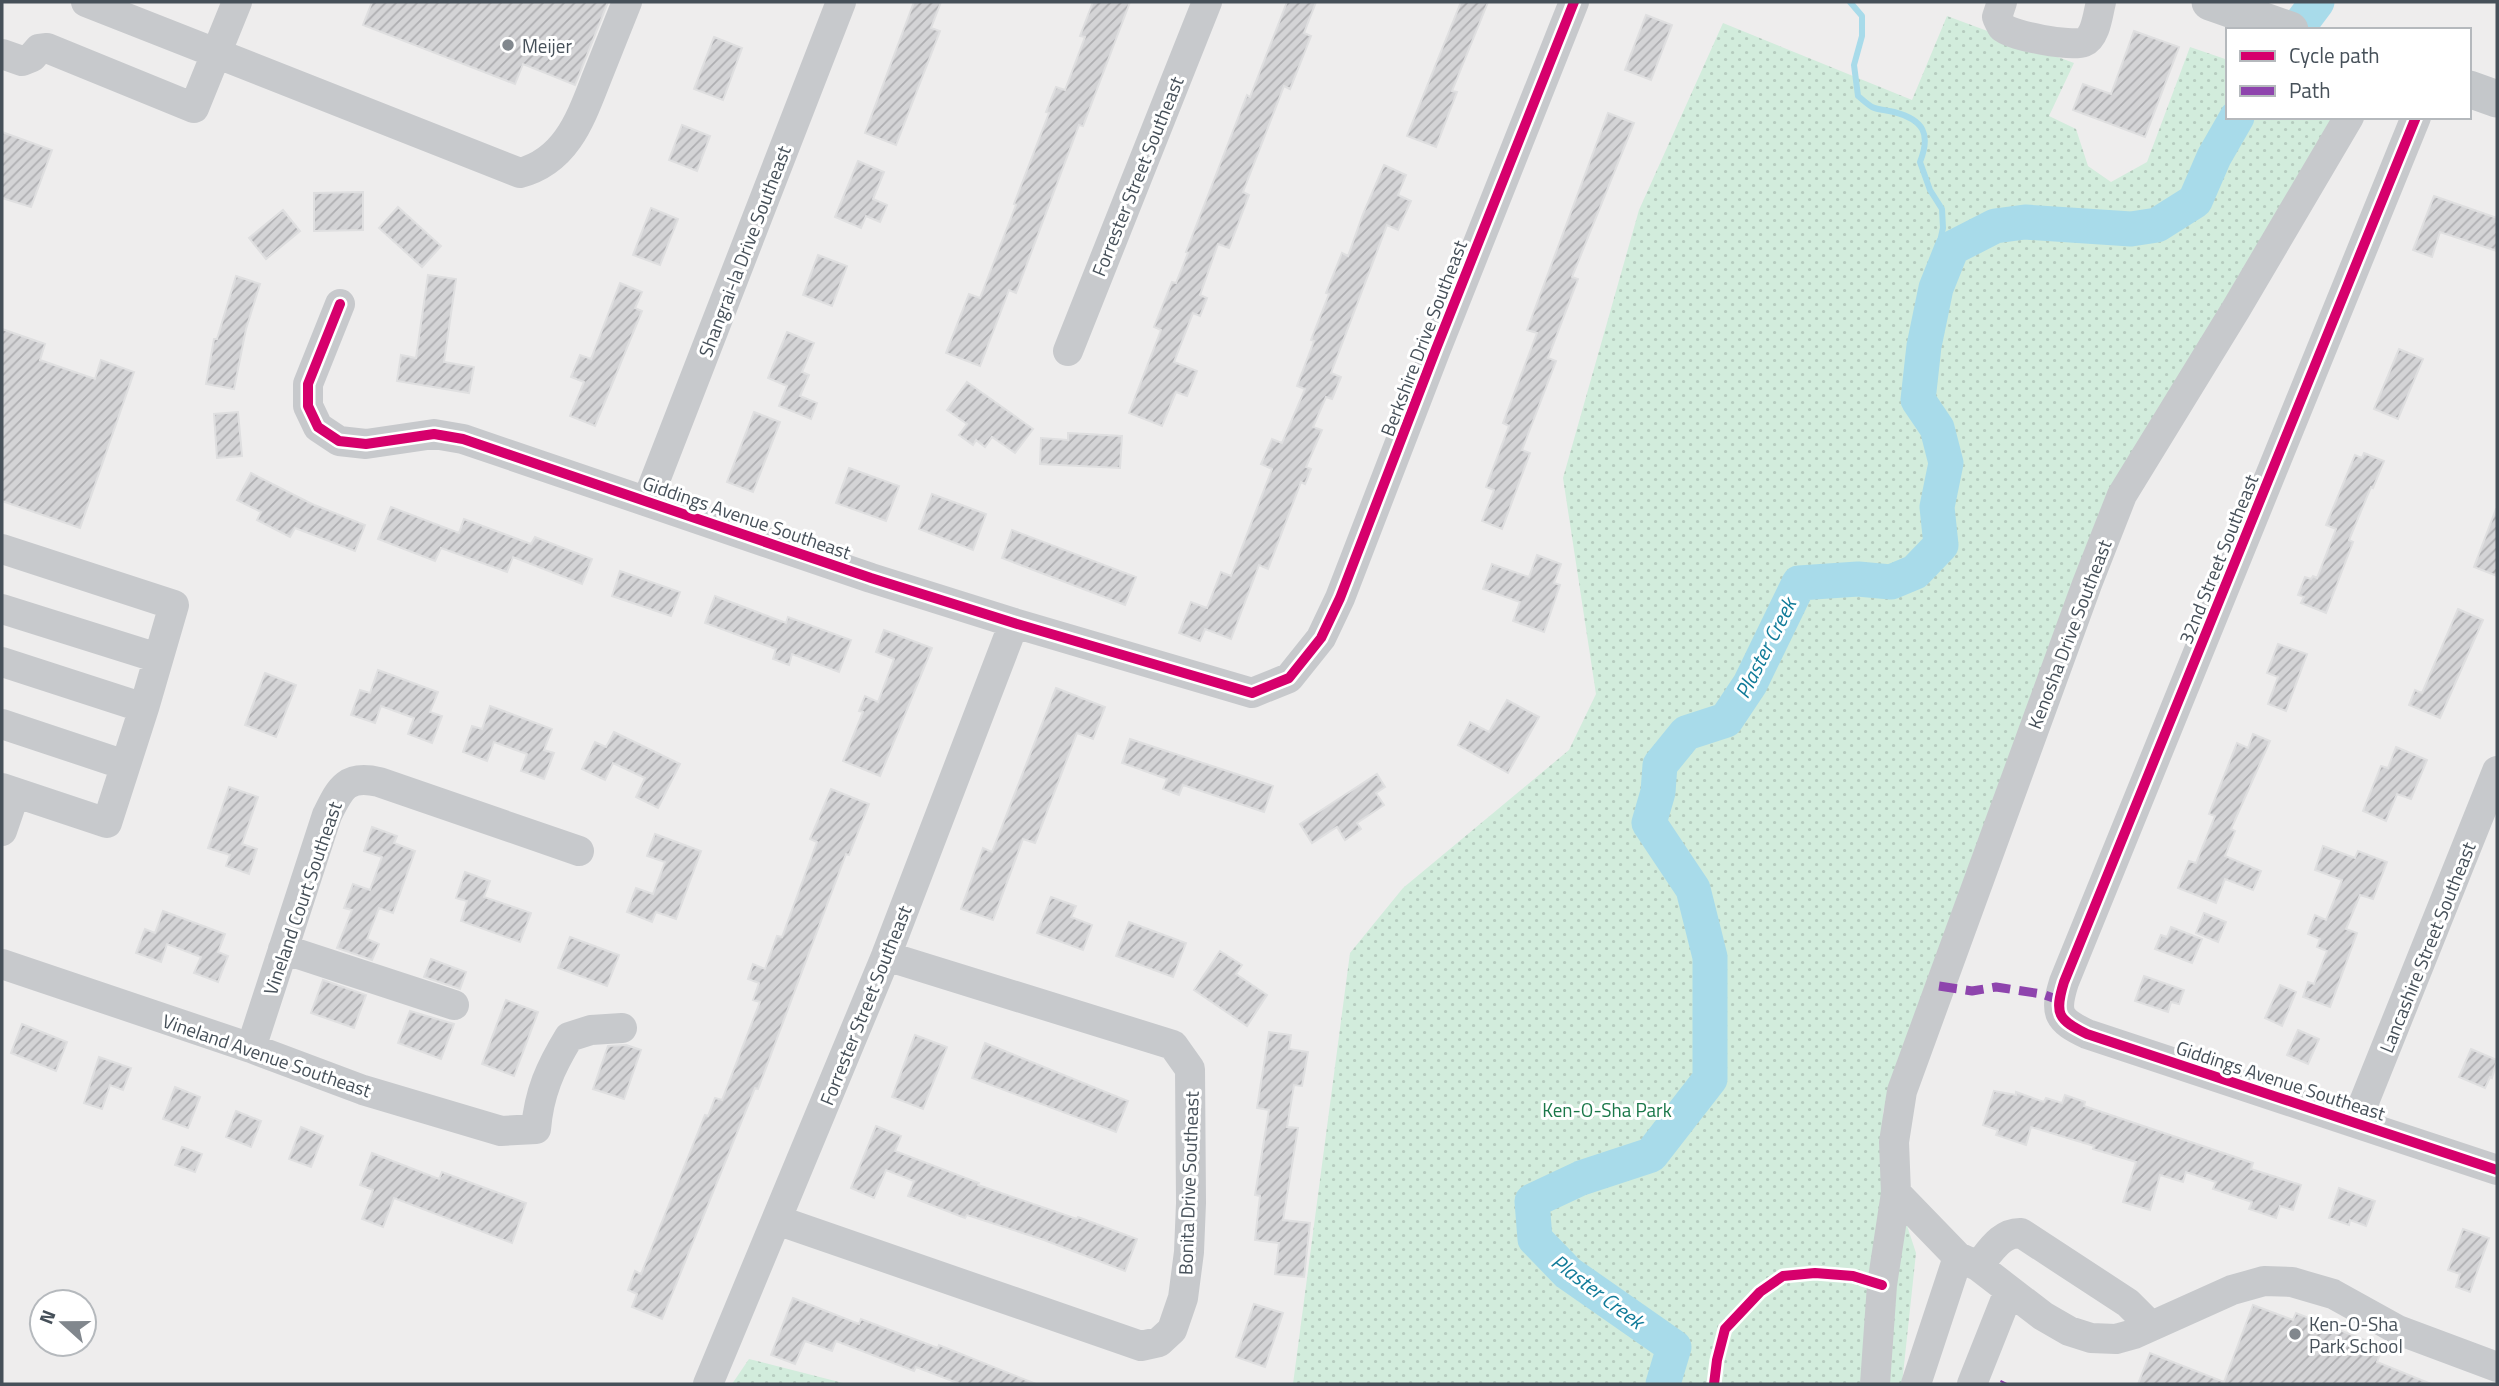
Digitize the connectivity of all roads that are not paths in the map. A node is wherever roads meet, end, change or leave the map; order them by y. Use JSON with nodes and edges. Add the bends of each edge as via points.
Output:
{"nodes":[{"id":1,"x":86,"y":2,"type":"edge"},
{"id":2,"x":237,"y":2,"type":"edge"},
{"id":3,"x":627,"y":2,"type":"edge"},
{"id":4,"x":841,"y":2,"type":"edge"},
{"id":5,"x":1207,"y":2,"type":"edge"},
{"id":6,"x":1574,"y":2,"type":"edge"},
{"id":7,"x":2003,"y":2,"type":"edge"},
{"id":8,"x":2101,"y":2,"type":"edge"},
{"id":9,"x":2210,"y":2,"type":"edge"},
{"id":10,"x":2276,"y":25,"type":"edge"},
{"id":11,"x":217,"y":53,"type":"junction"},
{"id":12,"x":2,"y":54,"type":"edge"},
{"id":13,"x":2471,"y":90,"type":"edge"},
{"id":14,"x":2497,"y":99,"type":"edge"},
{"id":15,"x":2348,"y":119,"type":"edge"},
{"id":16,"x":2415,"y":119,"type":"edge"},
{"id":17,"x":340,"y":304,"type":"dead end"},
{"id":18,"x":1068,"y":351,"type":"dead end"},
{"id":19,"x":647,"y":501,"type":"junction"},
{"id":20,"x":2,"y":548,"type":"edge"},
{"id":21,"x":2,"y":608,"type":"edge"},
{"id":22,"x":1014,"y":623,"type":"junction"},
{"id":23,"x":158,"y":658,"type":"junction"},
{"id":24,"x":2,"y":662,"type":"edge"},
{"id":25,"x":1289,"y":678,"type":"joint"},
{"id":26,"x":144,"y":708,"type":"junction"},
{"id":27,"x":2,"y":724,"type":"edge"},
{"id":28,"x":125,"y":765,"type":"junction"},
{"id":29,"x":2497,"y":771,"type":"edge"},
{"id":30,"x":8,"y":790,"type":"edge"},
{"id":31,"x":2,"y":831,"type":"edge"},
{"id":32,"x":579,"y":851,"type":"dead end"},
{"id":33,"x":283,"y":948,"type":"junction"},
{"id":34,"x":886,"y":956,"type":"junction"},
{"id":35,"x":2,"y":964,"type":"edge"},
{"id":36,"x":453,"y":1005,"type":"dead end"},
{"id":37,"x":2059,"y":1015,"type":"joint"},
{"id":38,"x":622,"y":1028,"type":"dead end"},
{"id":39,"x":251,"y":1048,"type":"junction"},
{"id":40,"x":2357,"y":1122,"type":"junction"},
{"id":41,"x":2497,"y":1170,"type":"edge"},
{"id":42,"x":1896,"y":1193,"type":"junction"},
{"id":43,"x":777,"y":1220,"type":"junction"},
{"id":44,"x":1968,"y":1261,"type":"junction"},
{"id":45,"x":2009,"y":1291,"type":"junction"},
{"id":46,"x":2151,"y":1326,"type":"junction"},
{"id":47,"x":2497,"y":1367,"type":"edge"},
{"id":48,"x":708,"y":1384,"type":"edge"},
{"id":49,"x":1875,"y":1384,"type":"edge"},
{"id":50,"x":1916,"y":1384,"type":"edge"},
{"id":51,"x":1972,"y":1384,"type":"edge"}],
"edges":[{"from":1,"to":11,"type":"street"},
{"from":2,"to":11,"type":"street"},
{"from":3,"to":11,"type":"street","via":[[578,125],[566,143],[536,169],[520,173]]},
{"from":4,"to":19,"type":"street","name":"Shangrai-la Drive Southeast"},
{"from":5,"to":18,"type":"street","name":"Forrester Street Southeast"},
{"from":6,"to":25,"type":"street","name":"Berkshire Drive Southeast","via":[[1340,598],[1321,638]]},
{"from":7,"to":8,"type":"street","via":[[1997,17],[2001,27],[2068,43],[2084,42],[2091,35]]},
{"from":9,"to":10,"type":"main road"},
{"from":11,"to":12,"type":"street","via":[[194,108],[47,48],[22,61]]},
{"from":13,"to":14,"type":"main road"},
{"from":15,"to":42,"type":"street","name":"Kenosha Drive Southeast","via":[[2122,495],[1902,1091],[1894,1142]]},
{"from":16,"to":37,"type":"street","name":"32nd Street Southeast","via":[[2064,982]]},
{"from":17,"to":19,"type":"street","name":"Giddings Avenue Southeast","via":[[309,384],[308,407],[318,427],[340,442],[366,444],[434,434],[463,439]]},
{"from":19,"to":22,"type":"street","name":"Giddings Avenue Southeast"},
{"from":20,"to":23,"type":"street","via":[[174,606]]},
{"from":21,"to":23,"type":"street"},
{"from":22,"to":25,"type":"street","name":"Giddings Avenue Southeast","via":[[1252,693]]},
{"from":22,"to":34,"type":"street","name":"Forrester Street Southeast"},
{"from":23,"to":26,"type":"street"},
{"from":24,"to":26,"type":"street"},
{"from":26,"to":28,"type":"street"},
{"from":27,"to":28,"type":"street"},
{"from":28,"to":30,"type":"street","via":[[107,823]]},
{"from":29,"to":40,"type":"street","name":"Lancashire Street Southeast"},
{"from":30,"to":31,"type":"street"},
{"from":32,"to":33,"type":"street","name":"Vineland Court Southeast","via":[[379,782],[355,779],[337,795],[327,815]]},
{"from":33,"to":36,"type":"street"},
{"from":33,"to":39,"type":"street","name":"Vineland Court Southeast"},
{"from":34,"to":43,"type":"street","name":"Forrester Street Southeast"},
{"from":34,"to":43,"type":"street","name":"Bonita Drive Southeast","via":[[1173,1045],[1190,1069],[1192,1128],[1189,1252],[1183,1298],[1171,1330],[1159,1342],[1141,1346]]},
{"from":35,"to":39,"type":"street","name":"Vineland Avenue Southeast"},
{"from":37,"to":40,"type":"street","name":"Giddings Avenue Southeast","via":[[2087,1034]]},
{"from":38,"to":39,"type":"street","name":"Vineland Avenue Southeast","via":[[569,1037],[539,1101],[536,1129],[501,1131],[363,1090]]},
{"from":40,"to":41,"type":"street","name":"Giddings Avenue Southeast"},
{"from":42,"to":44,"type":"street"},
{"from":42,"to":49,"type":"street","name":"Kenosha Drive Southeast","via":[[1882,1285]]},
{"from":43,"to":48,"type":"street","name":"Forrester Street Southeast"},
{"from":44,"to":45,"type":"street"},
{"from":44,"to":46,"type":"street","via":[[2004,1236],[2021,1233],[2128,1303]]},
{"from":44,"to":50,"type":"street"},
{"from":45,"to":46,"type":"street","via":[[2069,1331],[2091,1338],[2116,1339]]},
{"from":45,"to":51,"type":"street"},
{"from":46,"to":47,"type":"street","via":[[2232,1290],[2264,1281],[2291,1282],[2333,1294],[2398,1330]]}]}
